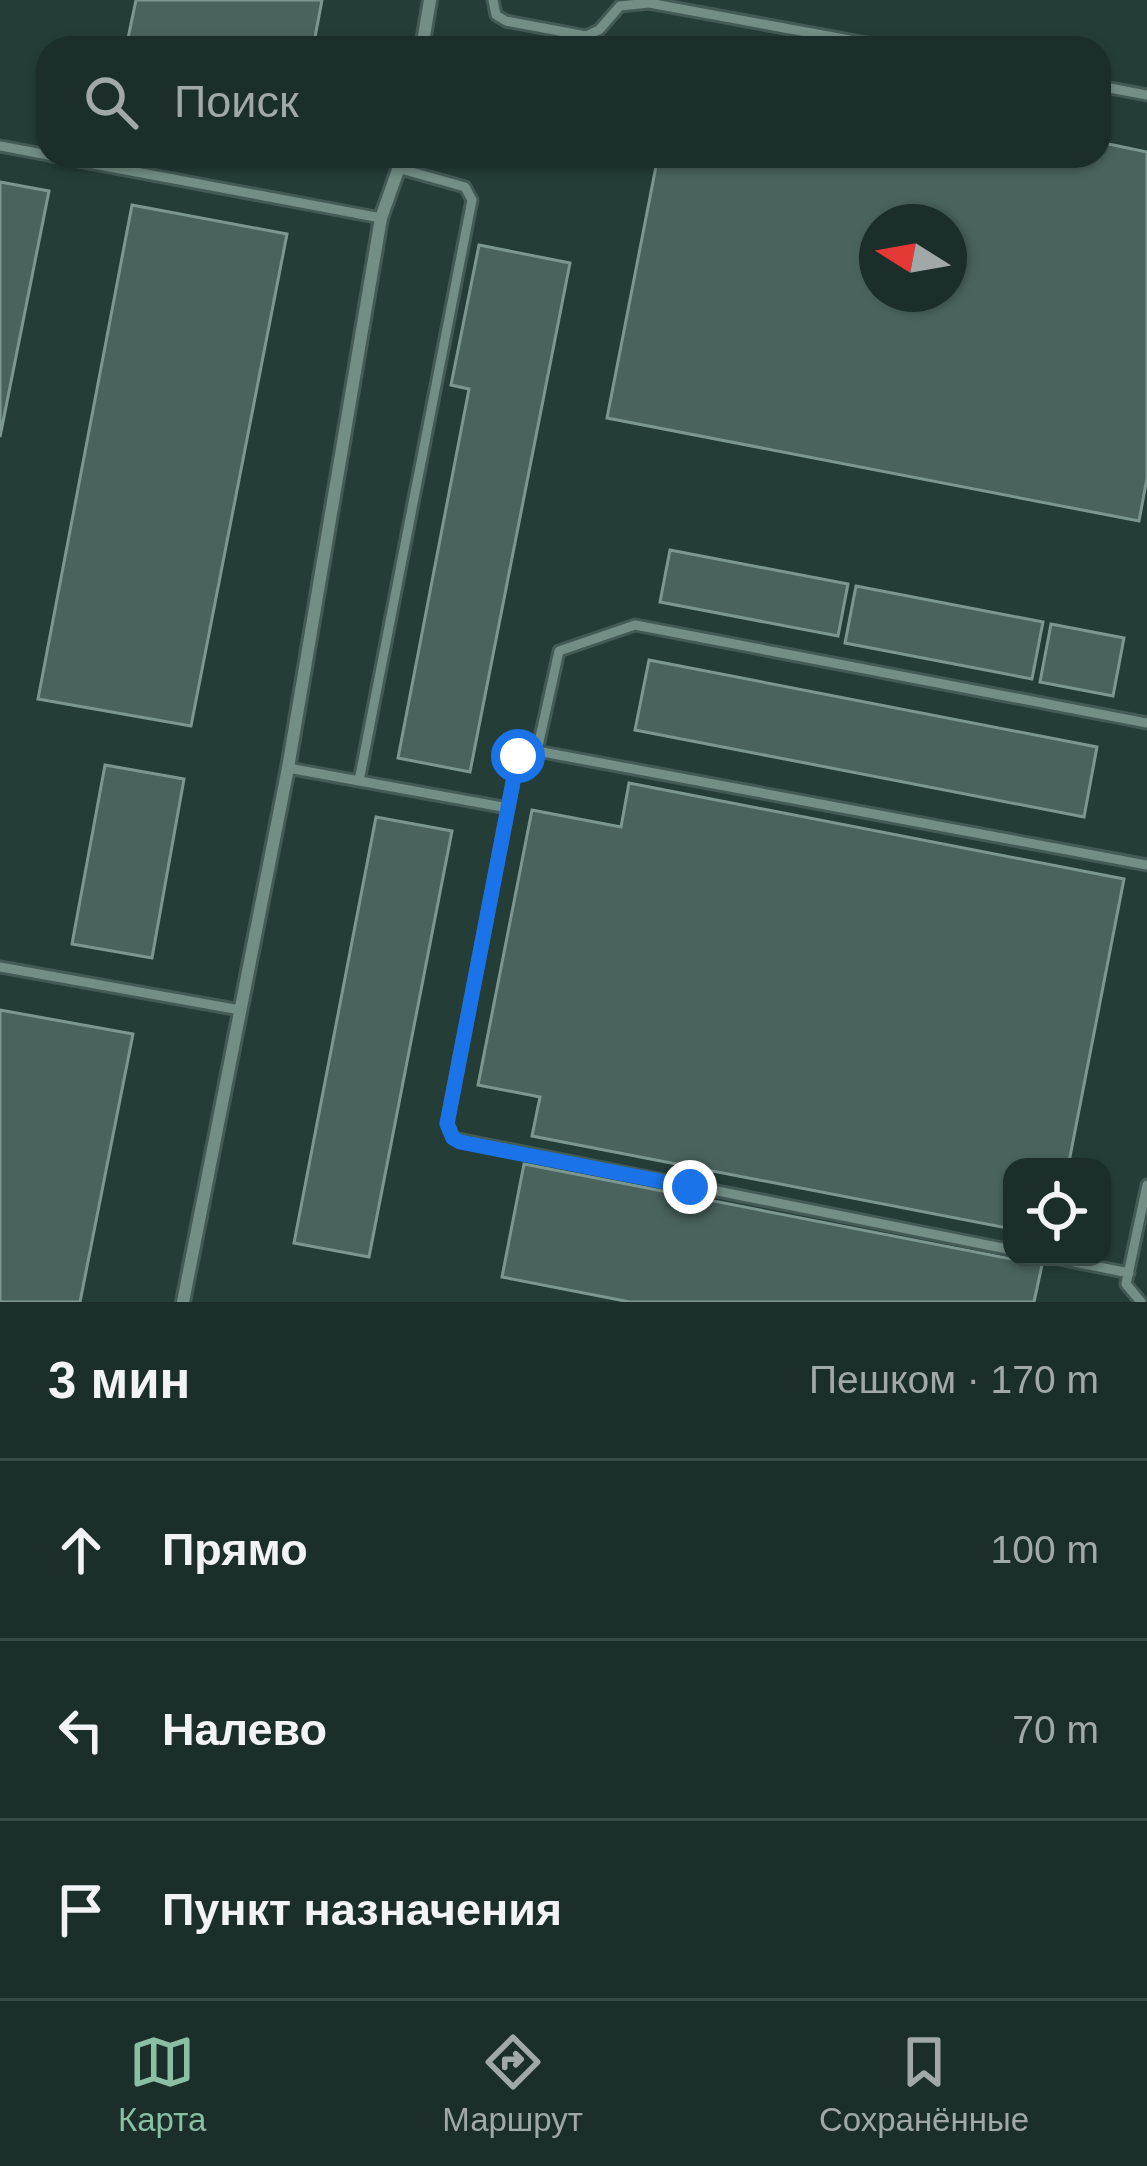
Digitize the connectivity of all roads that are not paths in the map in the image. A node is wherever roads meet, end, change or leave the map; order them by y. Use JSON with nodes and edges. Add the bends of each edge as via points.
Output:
{"nodes":[{"id":1,"x":430,"y":0,"type":"edge"},
{"id":2,"x":493,"y":0,"type":"edge"},
{"id":3,"x":424,"y":36,"type":"edge"},
{"id":4,"x":586,"y":36,"type":"edge"},
{"id":5,"x":586,"y":36,"type":"edge"},
{"id":6,"x":828,"y":36,"type":"edge"},
{"id":7,"x":1111,"y":88,"type":"edge"},
{"id":8,"x":1147,"y":95,"type":"edge"},
{"id":9,"x":0,"y":146,"type":"edge"},
{"id":10,"x":36,"y":153,"type":"edge"},
{"id":11,"x":114,"y":168,"type":"edge"},
{"id":12,"x":400,"y":168,"type":"edge"},
{"id":13,"x":417,"y":168,"type":"edge"},
{"id":14,"x":381,"y":218,"type":"junction"},
{"id":15,"x":1147,"y":723,"type":"edge"},
{"id":16,"x":537,"y":751,"type":"junction"},
{"id":17,"x":288,"y":768,"type":"junction"},
{"id":18,"x":359,"y":781,"type":"junction"},
{"id":19,"x":508,"y":808,"type":"junction"},
{"id":20,"x":1147,"y":866,"type":"edge"},
{"id":21,"x":0,"y":967,"type":"edge"},
{"id":22,"x":240,"y":1010,"type":"junction"},
{"id":23,"x":1147,"y":1185,"type":"edge"},
{"id":24,"x":1003,"y":1248,"type":"edge"},
{"id":25,"x":1094,"y":1266,"type":"edge"},
{"id":26,"x":1129,"y":1273,"type":"junction"},
{"id":27,"x":183,"y":1302,"type":"edge"},
{"id":28,"x":1141,"y":1302,"type":"edge"}],
"edges":[{"from":1,"to":3,"type":"street"},
{"from":2,"to":5,"type":"lane","via":[[506,21]]},
{"from":4,"to":6,"type":"lane","via":[[620,6],[649,3]]},
{"from":7,"to":8,"type":"lane"},
{"from":9,"to":10,"type":"lane"},
{"from":11,"to":14,"type":"lane"},
{"from":12,"to":14,"type":"street"},
{"from":13,"to":18,"type":"lane","via":[[465,187],[472,200]]},
{"from":14,"to":17,"type":"street"},
{"from":15,"to":16,"type":"lane","via":[[635,625],[559,651]]},
{"from":16,"to":19,"type":"lane","via":[[518,756]]},
{"from":16,"to":20,"type":"lane"},
{"from":17,"to":18,"type":"lane"},
{"from":17,"to":22,"type":"street"},
{"from":18,"to":19,"type":"lane"},
{"from":19,"to":24,"type":"lane","via":[[447,1124],[453,1138]]},
{"from":21,"to":22,"type":"lane"},
{"from":22,"to":27,"type":"street"},
{"from":23,"to":26,"type":"lane"},
{"from":25,"to":26,"type":"lane"},
{"from":26,"to":28,"type":"lane","via":[[1126,1284]]}]}
